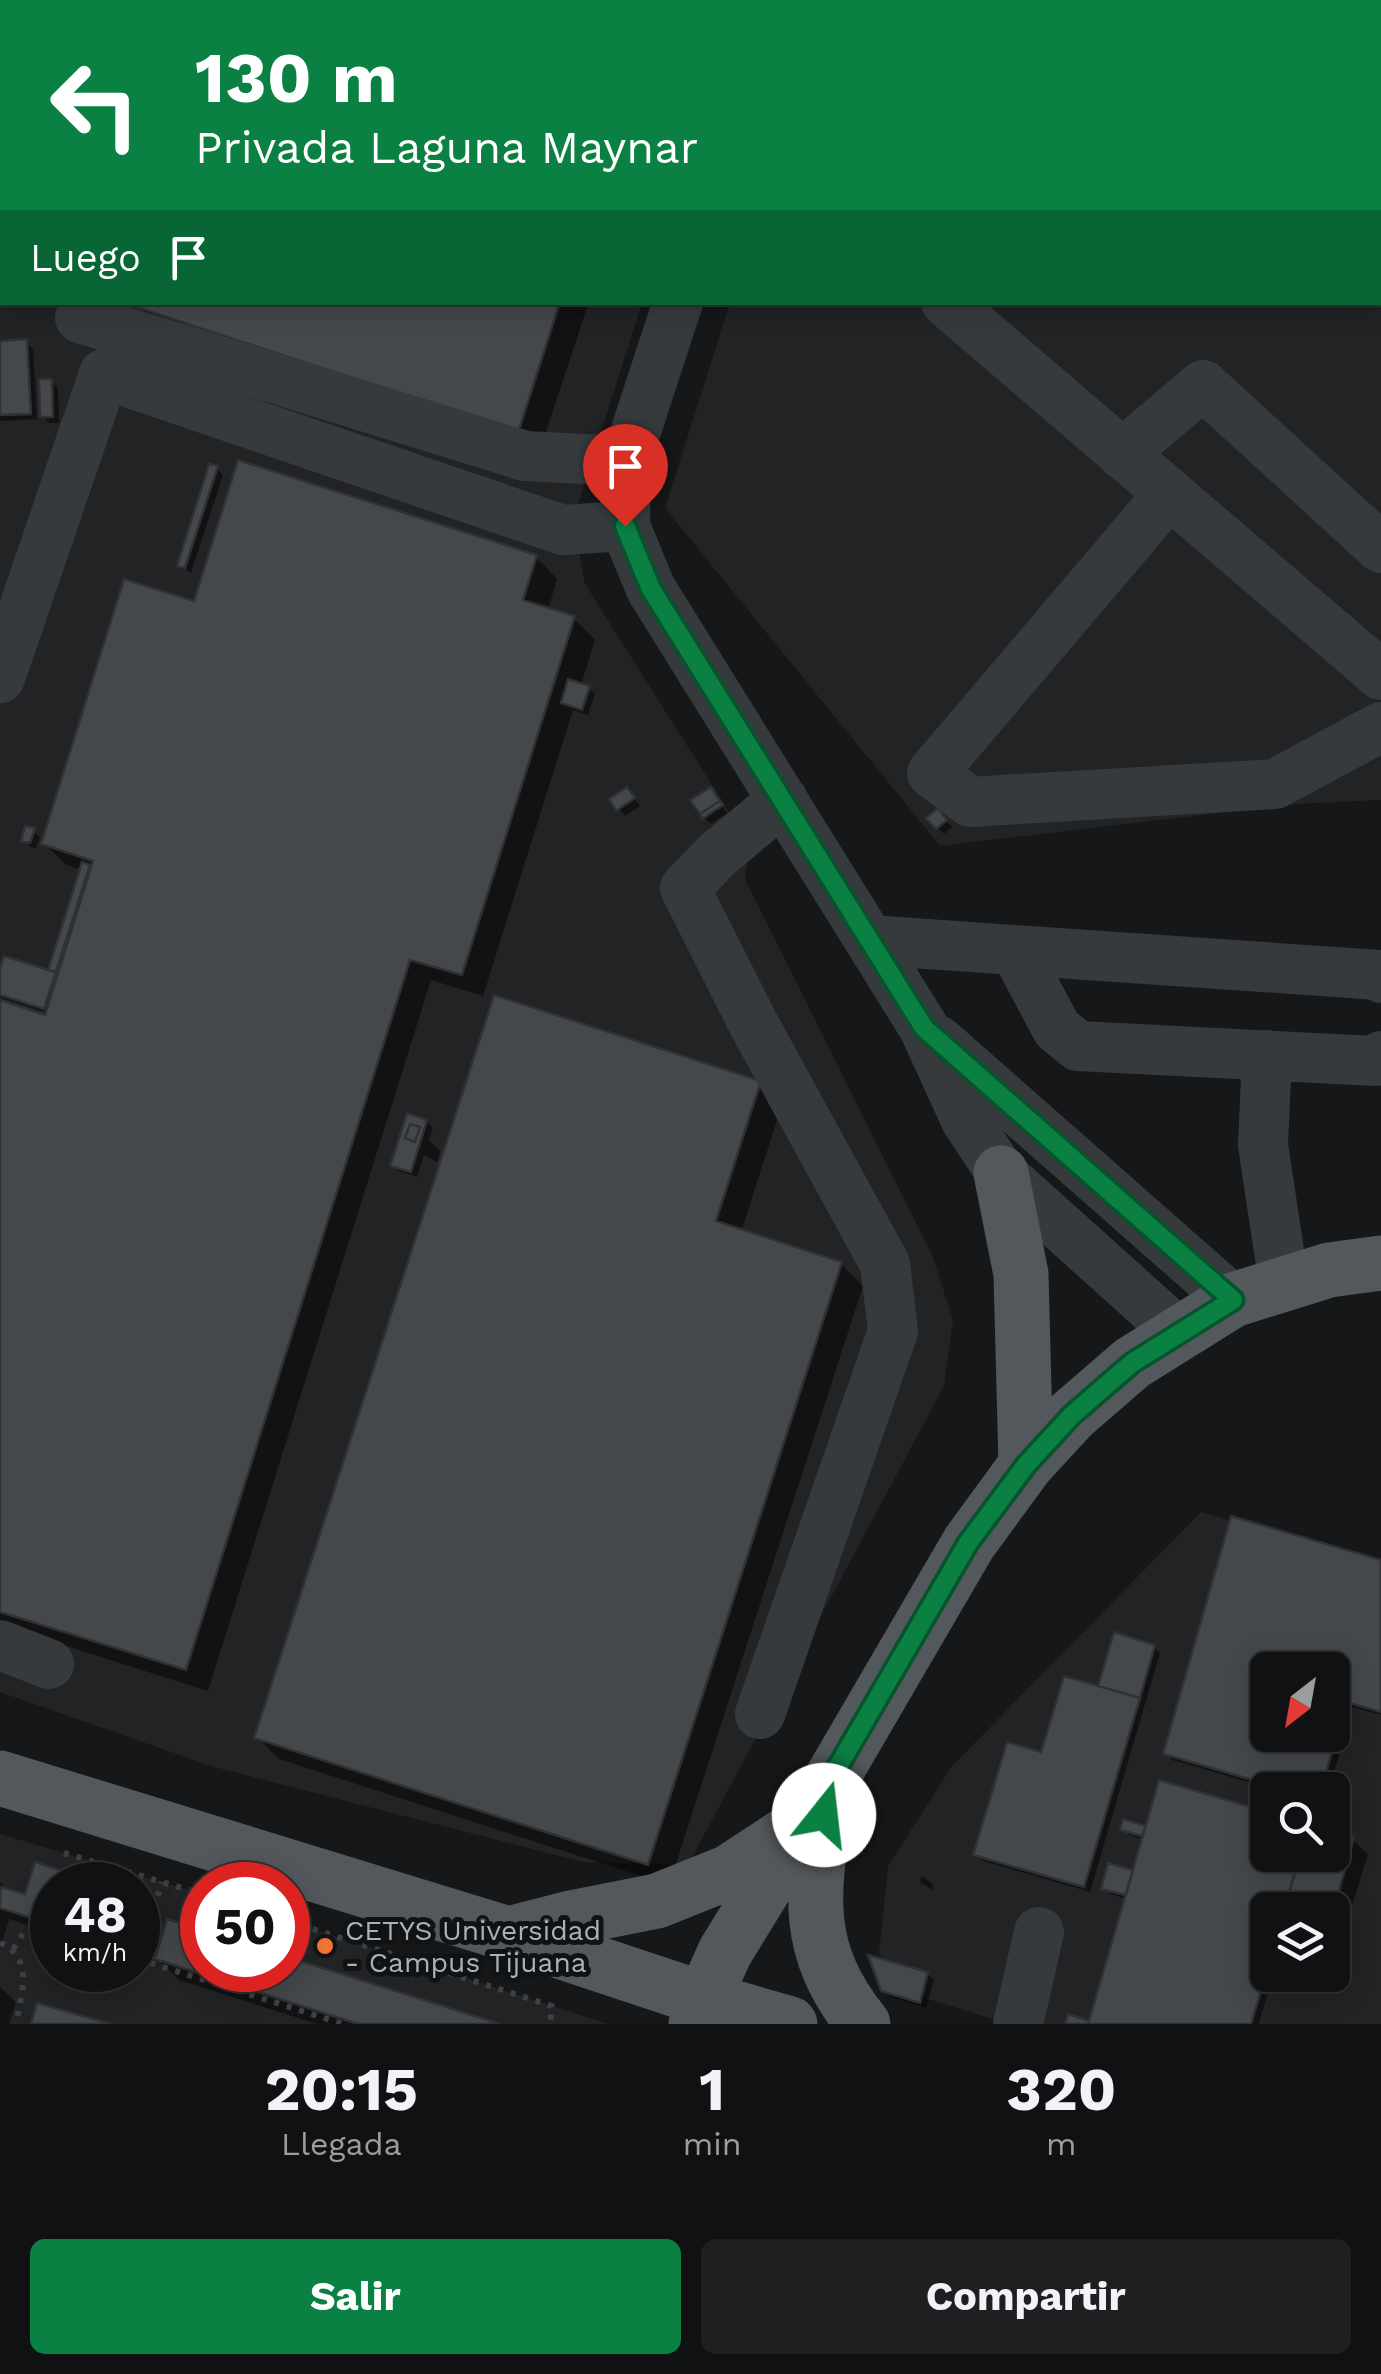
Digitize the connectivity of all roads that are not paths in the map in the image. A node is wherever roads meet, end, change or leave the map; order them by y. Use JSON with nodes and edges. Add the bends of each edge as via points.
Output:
{"nodes":[{"id":1,"x":84,"y":305,"type":"edge"},
{"id":2,"x":677,"y":305,"type":"edge"},
{"id":3,"x":949,"y":305,"type":"edge"},
{"id":4,"x":1122,"y":454,"type":"junction"},
{"id":5,"x":626,"y":461,"type":"junction"},
{"id":6,"x":1170,"y":494,"type":"junction"},
{"id":7,"x":625,"y":526,"type":"junction"},
{"id":8,"x":1381,"y":548,"type":"edge"},
{"id":9,"x":1381,"y":674,"type":"edge"},
{"id":10,"x":0,"y":678,"type":"edge"},
{"id":11,"x":1381,"y":727,"type":"edge"},
{"id":12,"x":782,"y":800,"type":"junction"},
{"id":13,"x":869,"y":940,"type":"junction"},
{"id":14,"x":1015,"y":950,"type":"junction"},
{"id":15,"x":1381,"y":978,"type":"edge"},
{"id":16,"x":924,"y":1028,"type":"junction"},
{"id":17,"x":1267,"y":1056,"type":"junction"},
{"id":18,"x":1381,"y":1056,"type":"edge"},
{"id":19,"x":1001,"y":1174,"type":"junction"},
{"id":20,"x":1381,"y":1263,"type":"edge"},
{"id":21,"x":1284,"y":1284,"type":"junction"},
{"id":22,"x":1233,"y":1300,"type":"junction"},
{"id":23,"x":1180,"y":1334,"type":"junction"},
{"id":24,"x":1026,"y":1465,"type":"junction"},
{"id":25,"x":0,"y":1646,"type":"edge"},
{"id":26,"x":49,"y":1664,"type":"dead end"},
{"id":27,"x":760,"y":1714,"type":"dead end"},
{"id":28,"x":0,"y":1778,"type":"edge"},
{"id":29,"x":817,"y":1803,"type":"junction"},
{"id":30,"x":1039,"y":1932,"type":"dead end"},
{"id":31,"x":508,"y":1934,"type":"junction"},
{"id":32,"x":700,"y":2012,"type":"edge"},
{"id":33,"x":790,"y":2024,"type":"edge"},
{"id":34,"x":863,"y":2024,"type":"edge"},
{"id":35,"x":1018,"y":2024,"type":"edge"}],
"edges":[{"from":1,"to":5,"type":"lane","via":[[80,318],[525,456]]},
{"from":2,"to":5,"type":"lane"},
{"from":3,"to":4,"type":"lane"},
{"from":4,"to":6,"type":"lane"},
{"from":4,"to":8,"type":"lane","via":[[1203,385]]},
{"from":5,"to":7,"type":"lane"},
{"from":6,"to":9,"type":"lane"},
{"from":6,"to":11,"type":"lane","via":[[932,773],[970,802],[1275,784]]},
{"from":7,"to":10,"type":"lane","via":[[563,530],[104,374]]},
{"from":7,"to":12,"type":"lane","via":[[651,589]]},
{"from":12,"to":13,"type":"lane"},
{"from":12,"to":27,"type":"lane","via":[[685,888],[885,1264],[893,1331]]},
{"from":13,"to":14,"type":"lane"},
{"from":13,"to":16,"type":"lane"},
{"from":14,"to":15,"type":"lane"},
{"from":14,"to":17,"type":"lane","via":[[1058,1029],[1078,1046]]},
{"from":16,"to":19,"type":"lane","via":[[966,1120]]},
{"from":16,"to":22,"type":"lane"},
{"from":17,"to":18,"type":"lane"},
{"from":17,"to":21,"type":"lane","via":[[1263,1145]]},
{"from":19,"to":23,"type":"lane"},
{"from":19,"to":24,"type":"main road","via":[[1022,1274]]},
{"from":20,"to":21,"type":"main road"},
{"from":21,"to":22,"type":"main road"},
{"from":22,"to":23,"type":"main road"},
{"from":23,"to":24,"type":"main road","via":[[1132,1363]]},
{"from":24,"to":29,"type":"main road","via":[[968,1543]]},
{"from":25,"to":26,"type":"lane"},
{"from":28,"to":31,"type":"main road"},
{"from":29,"to":31,"type":"main road","via":[[729,1872],[657,1901]]},
{"from":29,"to":32,"type":"main road","via":[[725,1952]]},
{"from":29,"to":34,"type":"main road","via":[[816,1924],[827,1966]]},
{"from":30,"to":35,"type":"lane"},
{"from":31,"to":32,"type":"main road"},
{"from":32,"to":33,"type":"main road"}]}
